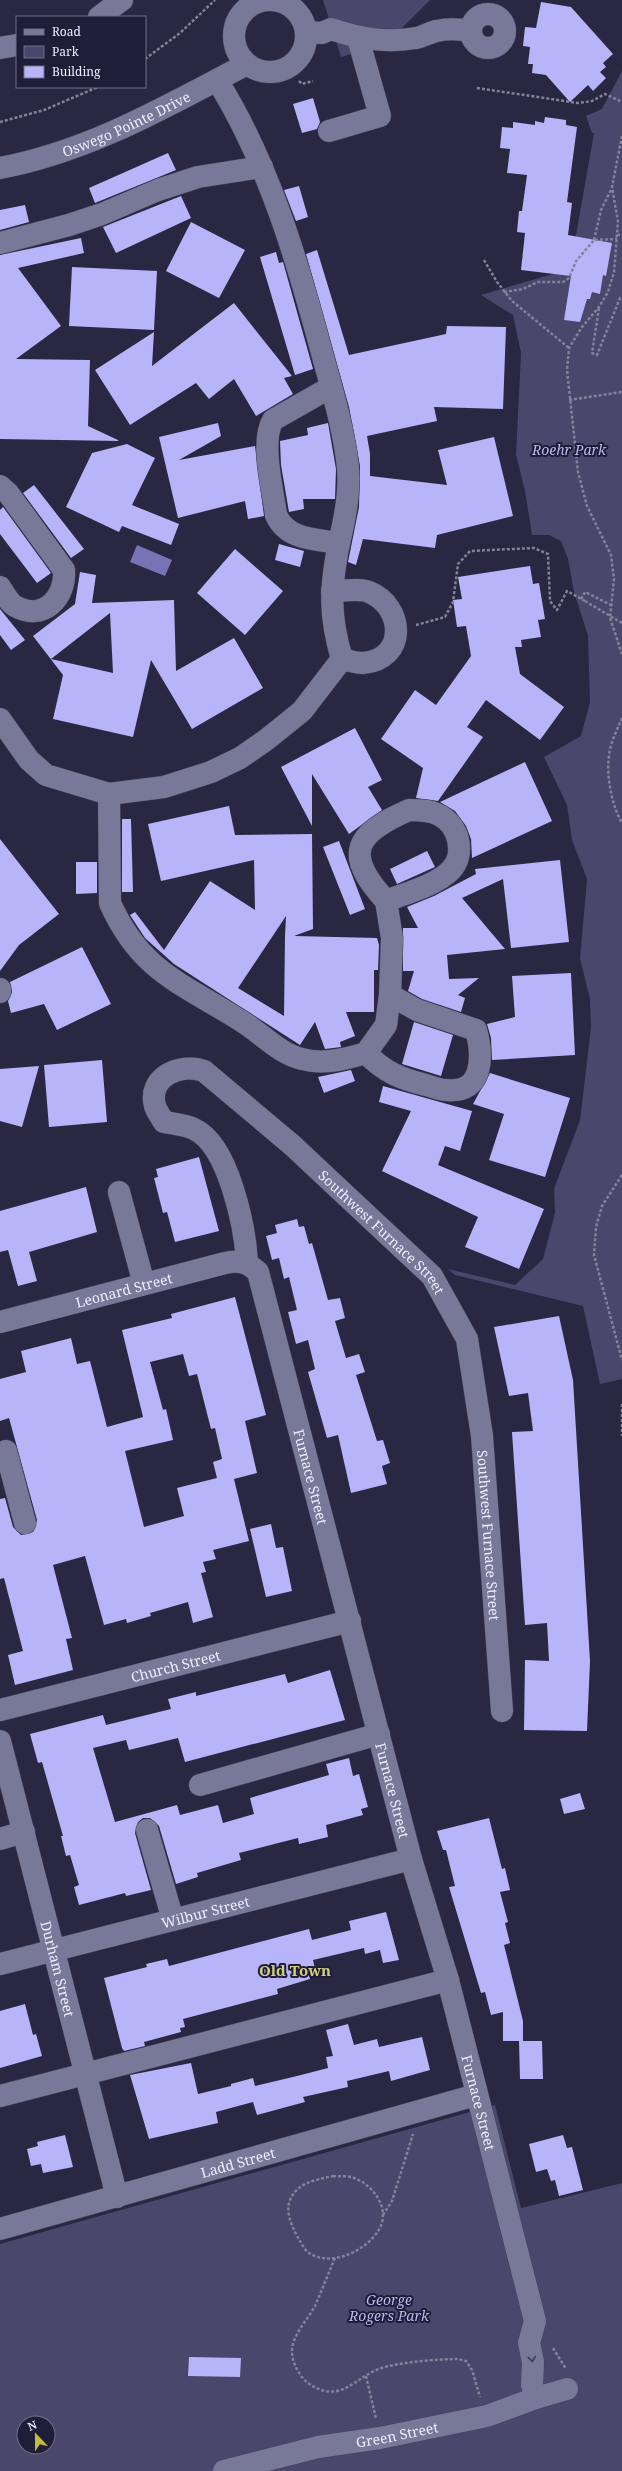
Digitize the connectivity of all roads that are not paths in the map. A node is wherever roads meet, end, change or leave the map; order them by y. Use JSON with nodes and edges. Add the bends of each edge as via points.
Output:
{"nodes":[{"id":1,"x":122,"y":0,"type":"edge"},
{"id":2,"x":100,"y":16,"type":"edge"},
{"id":3,"x":471,"y":31,"type":"dead end"},
{"id":4,"x":306,"y":32,"type":"junction"},
{"id":5,"x":358,"y":38,"type":"junction"},
{"id":6,"x":16,"y":45,"type":"edge"},
{"id":7,"x":0,"y":48,"type":"edge"},
{"id":8,"x":247,"y":64,"type":"junction"},
{"id":9,"x":217,"y":80,"type":"junction"},
{"id":10,"x":329,"y":131,"type":"dead end"},
{"id":11,"x":262,"y":167,"type":"junction"},
{"id":12,"x":0,"y":168,"type":"edge"},
{"id":13,"x":0,"y":243,"type":"edge"},
{"id":14,"x":331,"y":387,"type":"junction"},
{"id":15,"x":0,"y":486,"type":"edge"},
{"id":16,"x":339,"y":543,"type":"junction"},
{"id":17,"x":0,"y":587,"type":"edge"},
{"id":18,"x":332,"y":591,"type":"junction"},
{"id":19,"x":342,"y":660,"type":"junction"},
{"id":20,"x":0,"y":719,"type":"edge"},
{"id":21,"x":109,"y":794,"type":"junction"},
{"id":22,"x":386,"y":901,"type":"junction"},
{"id":23,"x":0,"y":989,"type":"edge"},
{"id":24,"x":0,"y":992,"type":"edge"},
{"id":25,"x":390,"y":995,"type":"junction"},
{"id":26,"x":366,"y":1053,"type":"junction"},
{"id":27,"x":119,"y":1192,"type":"dead end"},
{"id":28,"x":247,"y":1262,"type":"junction"},
{"id":29,"x":144,"y":1284,"type":"junction"},
{"id":30,"x":0,"y":1322,"type":"edge"},
{"id":31,"x":6,"y":1451,"type":"dead end"},
{"id":32,"x":7,"y":1485,"type":"edge"},
{"id":33,"x":25,"y":1523,"type":"dead end"},
{"id":34,"x":350,"y":1621,"type":"junction"},
{"id":35,"x":0,"y":1710,"type":"edge"},
{"id":36,"x":502,"y":1711,"type":"dead end"},
{"id":37,"x":379,"y":1734,"type":"junction"},
{"id":38,"x":0,"y":1741,"type":"edge"},
{"id":39,"x":4,"y":1773,"type":"edge"},
{"id":40,"x":200,"y":1785,"type":"dead end"},
{"id":41,"x":146,"y":1830,"type":"dead end"},
{"id":42,"x":24,"y":1832,"type":"junction"},
{"id":43,"x":0,"y":1838,"type":"edge"},
{"id":44,"x":411,"y":1858,"type":"junction"},
{"id":45,"x":173,"y":1920,"type":"junction"},
{"id":46,"x":54,"y":1950,"type":"junction"},
{"id":47,"x":0,"y":1964,"type":"edge"},
{"id":48,"x":448,"y":1980,"type":"junction"},
{"id":49,"x":87,"y":2073,"type":"junction"},
{"id":50,"x":476,"y":2095,"type":"junction"},
{"id":51,"x":0,"y":2096,"type":"edge"},
{"id":52,"x":117,"y":2197,"type":"junction"},
{"id":53,"x":0,"y":2229,"type":"edge"},
{"id":54,"x":567,"y":2389,"type":"road end"},
{"id":55,"x":536,"y":2398,"type":"junction"},
{"id":56,"x":224,"y":2471,"type":"edge"}],
"edges":[{"from":1,"to":2,"type":"street"},
{"from":3,"to":5,"type":"street","via":[[437,31],[417,38]]},
{"from":4,"to":5,"type":"street","via":[[331,29]]},
{"from":4,"to":8,"type":"street","via":[[305,47],[299,58],[288,68],[276,72],[263,72]]},
{"from":4,"to":8,"type":"street","via":[[301,17],[294,8],[278,1],[261,1],[246,10],[237,22],[234,32],[239,54]]},
{"from":5,"to":10,"type":"street","via":[[380,116]]},
{"from":6,"to":7,"type":"street"},
{"from":8,"to":9,"type":"street","name":"Oswego Pointe Drive"},
{"from":9,"to":11,"type":"street","via":[[235,110]]},
{"from":9,"to":12,"type":"street","name":"Oswego Pointe Drive","via":[[107,136],[43,158]]},
{"from":11,"to":13,"type":"street","via":[[198,177],[158,190],[102,214]]},
{"from":11,"to":14,"type":"street","via":[[312,316]]},
{"from":14,"to":16,"type":"street","via":[[348,469],[344,521]]},
{"from":14,"to":16,"type":"street","via":[[273,420],[268,428],[268,451],[276,515],[280,524],[292,534]]},
{"from":15,"to":17,"type":"street","via":[[8,493],[64,570],[65,583],[60,595],[41,610],[29,612],[14,606]]},
{"from":16,"to":18,"type":"street"},
{"from":18,"to":19,"type":"street","via":[[333,630]]},
{"from":18,"to":19,"type":"street","via":[[369,592],[389,607],[398,633],[393,648],[378,658],[363,663]]},
{"from":19,"to":21,"type":"street","via":[[302,711],[240,758],[211,772],[164,787]]},
{"from":20,"to":21,"type":"street","via":[[29,760],[46,775]]},
{"from":21,"to":26,"type":"street","via":[[110,903],[117,920],[137,950],[159,971],[243,1022],[277,1047],[302,1060],[332,1061]]},
{"from":22,"to":22,"type":"street","via":[[435,880],[450,871],[458,860],[458,839],[453,828],[440,815],[409,810],[389,818],[364,838],[359,846],[360,864],[370,883]]},
{"from":22,"to":25,"type":"street","via":[[392,938]]},
{"from":23,"to":24,"type":"street"},
{"from":25,"to":26,"type":"street","via":[[386,1025]]},
{"from":25,"to":26,"type":"street","via":[[417,1010],[476,1030],[481,1054],[475,1079],[463,1089],[447,1090],[398,1078],[379,1067]]},
{"from":27,"to":29,"type":"street"},
{"from":28,"to":29,"type":"street","name":"Leonard Street","via":[[238,1260]]},
{"from":28,"to":34,"type":"street","name":"Furnace Street","via":[[258,1272],[264,1287]]},
{"from":28,"to":36,"type":"street","name":"Southwest Furnace Street","via":[[245,1234],[238,1205],[217,1151],[195,1129],[164,1122],[155,1106],[156,1088],[162,1078],[178,1069],[195,1068],[204,1071],[292,1145],[363,1210],[432,1276],[467,1339],[482,1436]]},
{"from":29,"to":30,"type":"street","name":"Leonard Street"},
{"from":31,"to":32,"type":"street"},
{"from":32,"to":33,"type":"street"},
{"from":34,"to":35,"type":"street","name":"Church Street"},
{"from":34,"to":37,"type":"street","name":"Furnace Street"},
{"from":37,"to":40,"type":"street"},
{"from":37,"to":44,"type":"street","name":"Furnace Street"},
{"from":38,"to":39,"type":"street","name":"Durham Street"},
{"from":39,"to":42,"type":"street","name":"Durham Street"},
{"from":41,"to":45,"type":"street"},
{"from":42,"to":43,"type":"street"},
{"from":42,"to":46,"type":"street","name":"Durham Street"},
{"from":44,"to":45,"type":"street","name":"Wilbur Street"},
{"from":44,"to":48,"type":"street","name":"Furnace Street"},
{"from":45,"to":46,"type":"street","name":"Wilbur Street"},
{"from":46,"to":47,"type":"street","name":"Wilbur Street"},
{"from":46,"to":49,"type":"street","name":"Durham Street"},
{"from":48,"to":49,"type":"street"},
{"from":48,"to":50,"type":"street","name":"Furnace Street"},
{"from":49,"to":51,"type":"street"},
{"from":49,"to":52,"type":"street","name":"Durham Street"},
{"from":50,"to":52,"type":"street","name":"Ladd Street"},
{"from":50,"to":55,"type":"street","name":"Furnace Street","one_way":true,"via":[[535,2321],[529,2342],[533,2362],[532,2385]]},
{"from":52,"to":53,"type":"street","name":"Ladd Street"},
{"from":54,"to":55,"type":"street","name":"Green Street"},
{"from":55,"to":56,"type":"street","name":"Green Street","via":[[487,2416],[380,2438],[318,2447]]}]}
